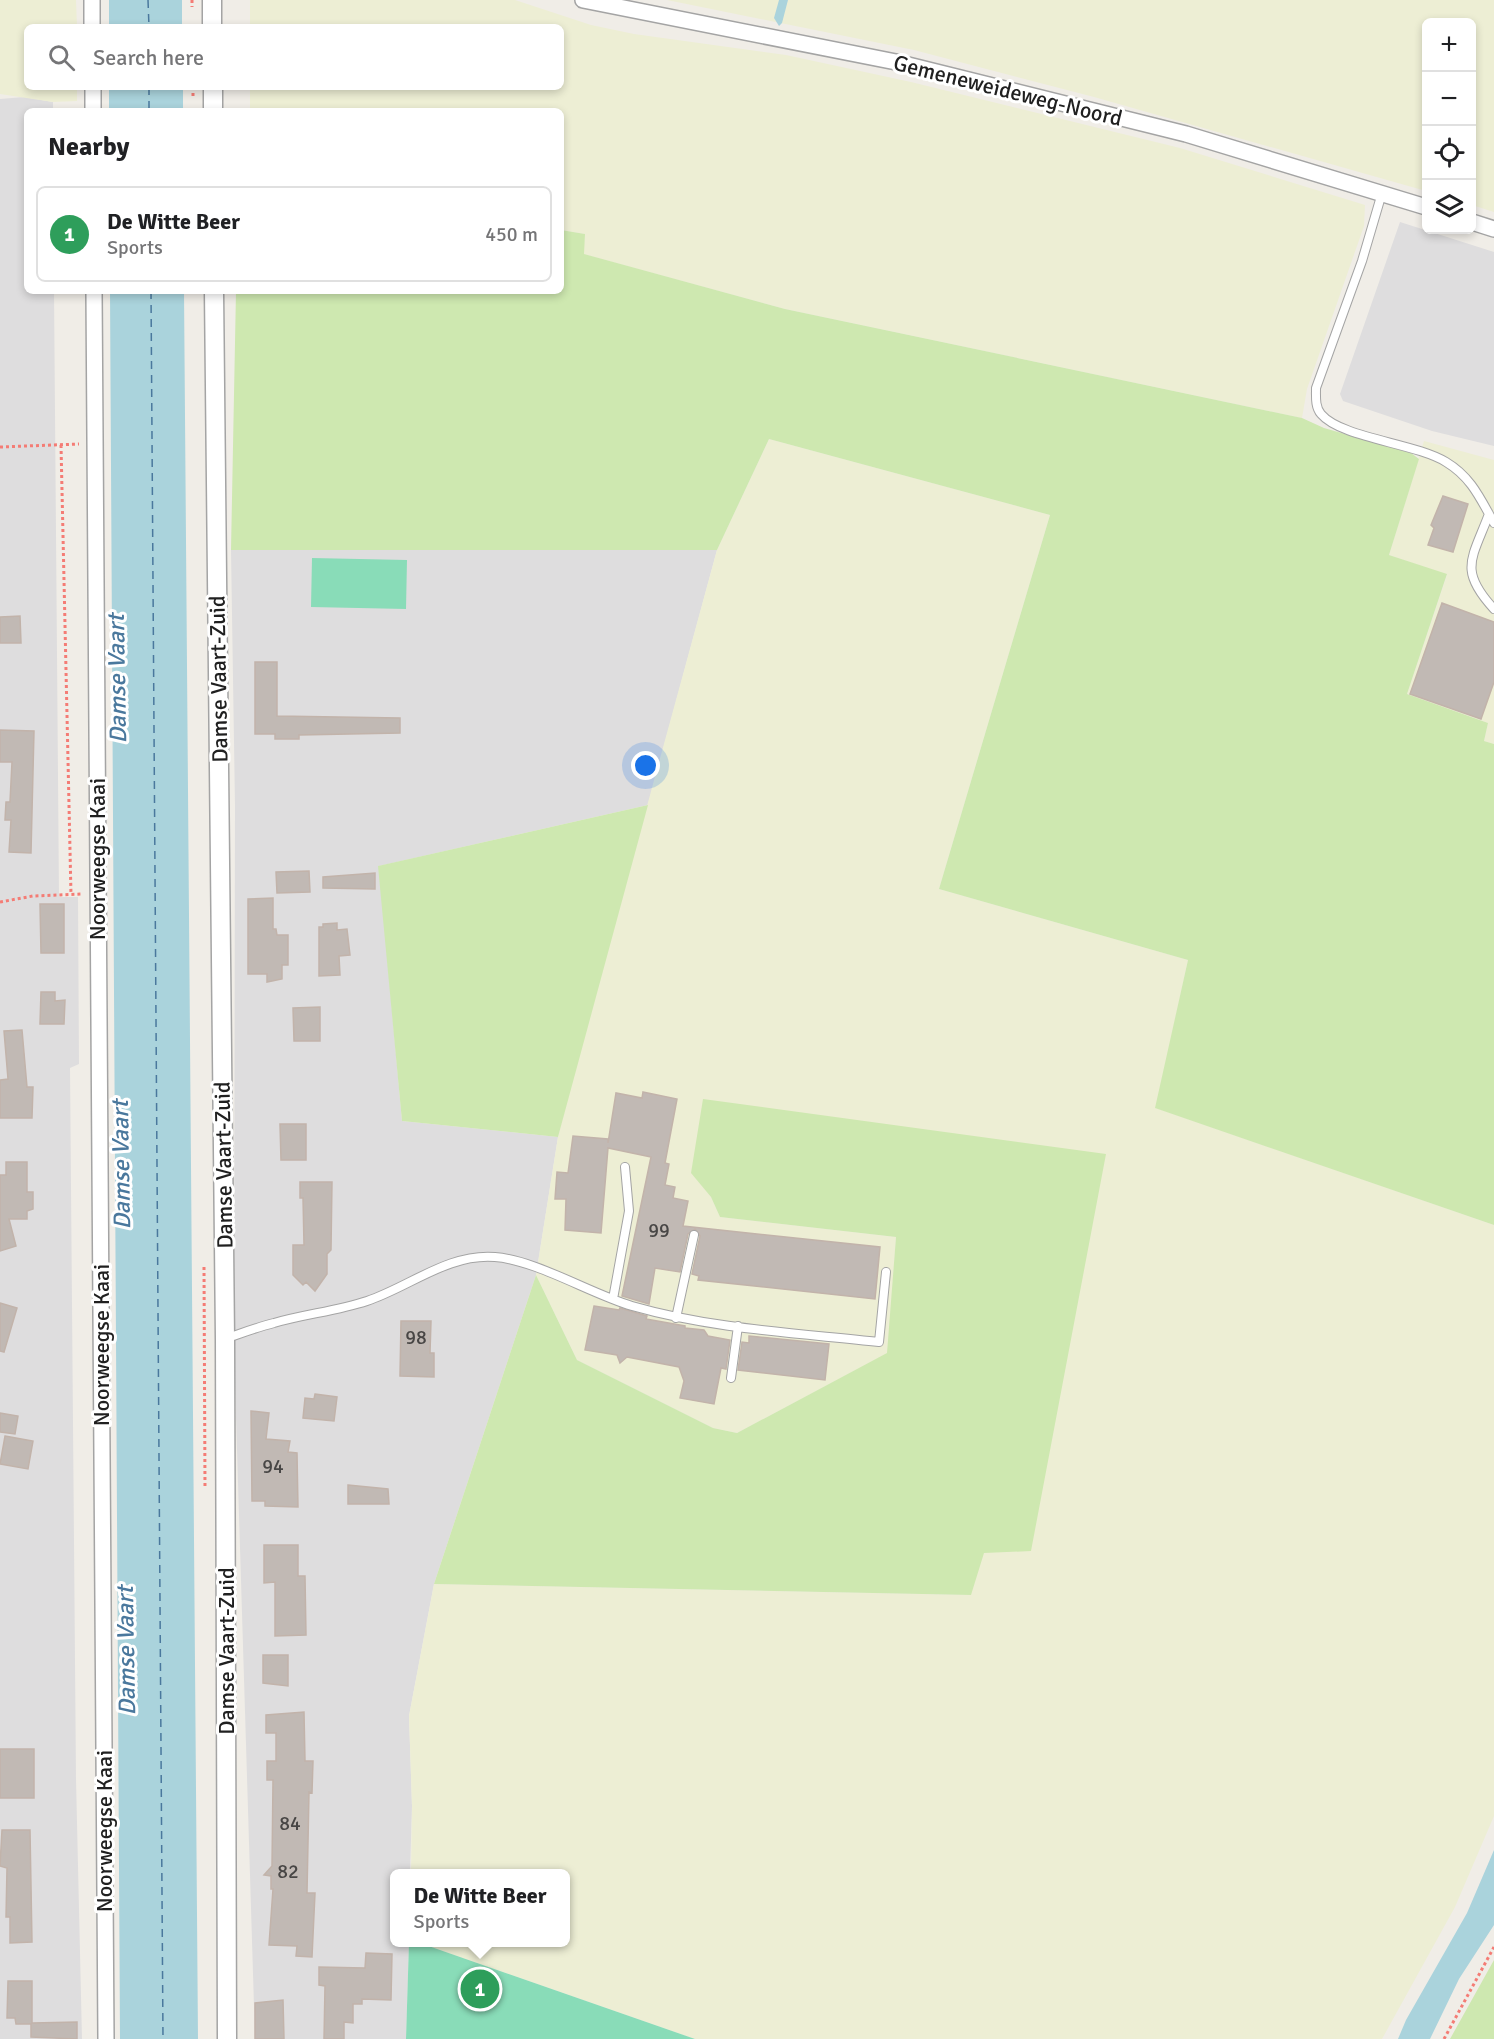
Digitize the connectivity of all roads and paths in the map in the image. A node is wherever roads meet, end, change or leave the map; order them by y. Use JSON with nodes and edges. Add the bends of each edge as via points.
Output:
{"nodes":[{"id":1,"x":92,"y":0,"type":"edge"},
{"id":2,"x":212,"y":0,"type":"edge"},
{"id":3,"x":583,"y":0,"type":"edge"},
{"id":4,"x":92,"y":24,"type":"edge"},
{"id":5,"x":212,"y":24,"type":"edge"},
{"id":6,"x":93,"y":90,"type":"edge"},
{"id":7,"x":213,"y":90,"type":"edge"},
{"id":8,"x":93,"y":108,"type":"edge"},
{"id":9,"x":213,"y":108,"type":"edge"},
{"id":10,"x":1382,"y":193,"type":"junction"},
{"id":11,"x":1422,"y":206,"type":"edge"},
{"id":12,"x":1476,"y":223,"type":"edge"},
{"id":13,"x":1494,"y":229,"type":"edge"},
{"id":14,"x":94,"y":294,"type":"edge"},
{"id":15,"x":214,"y":294,"type":"edge"},
{"id":16,"x":0,"y":447,"type":"edge"},
{"id":17,"x":1489,"y":514,"type":"junction"},
{"id":18,"x":1494,"y":523,"type":"edge"},
{"id":19,"x":1494,"y":609,"type":"edge"},
{"id":20,"x":0,"y":902,"type":"edge"},
{"id":21,"x":625,"y":1167,"type":"dead end"},
{"id":22,"x":694,"y":1235,"type":"dead end"},
{"id":23,"x":204,"y":1266,"type":"dead end"},
{"id":24,"x":886,"y":1272,"type":"dead end"},
{"id":25,"x":613,"y":1299,"type":"junction"},
{"id":26,"x":676,"y":1318,"type":"junction"},
{"id":27,"x":738,"y":1326,"type":"junction"},
{"id":28,"x":225,"y":1338,"type":"junction"},
{"id":29,"x":731,"y":1378,"type":"dead end"},
{"id":30,"x":205,"y":1492,"type":"dead end"},
{"id":31,"x":1494,"y":1947,"type":"edge"},
{"id":32,"x":106,"y":2039,"type":"edge"},
{"id":33,"x":227,"y":2039,"type":"edge"},
{"id":34,"x":1444,"y":2039,"type":"edge"}],
"edges":[{"from":1,"to":4,"type":"street"},
{"from":2,"to":5,"type":"street"},
{"from":3,"to":10,"type":"street","name":"Gemeneweideweg-Noord","via":[[907,65],[1186,134]]},
{"from":6,"to":8,"type":"street"},
{"from":7,"to":9,"type":"street"},
{"from":10,"to":11,"type":"street","name":"Gemeneweideweg-Noord"},
{"from":10,"to":17,"type":"lane","via":[[1316,388],[1316,402],[1320,413],[1345,428],[1414,447],[1449,463],[1473,483]]},
{"from":12,"to":13,"type":"street"},
{"from":14,"to":32,"type":"street","name":"Noorweegse Kaai"},
{"from":15,"to":28,"type":"street","name":"Damse Vaart-Zuid"},
{"from":16,"to":20,"type":"path","via":[[61,445],[71,895]]},
{"from":17,"to":18,"type":"lane"},
{"from":17,"to":19,"type":"lane","via":[[1470,564],[1478,591]]},
{"from":21,"to":25,"type":"lane","via":[[629,1211]]},
{"from":22,"to":26,"type":"lane"},
{"from":23,"to":30,"type":"path"},
{"from":24,"to":27,"type":"lane","via":[[879,1342]]},
{"from":25,"to":26,"type":"lane"},
{"from":25,"to":28,"type":"lane","via":[[519,1263],[496,1257],[472,1258],[370,1300]]},
{"from":26,"to":27,"type":"lane"},
{"from":27,"to":29,"type":"lane"},
{"from":28,"to":33,"type":"street","name":"Damse Vaart-Zuid"},
{"from":31,"to":34,"type":"path"}]}
